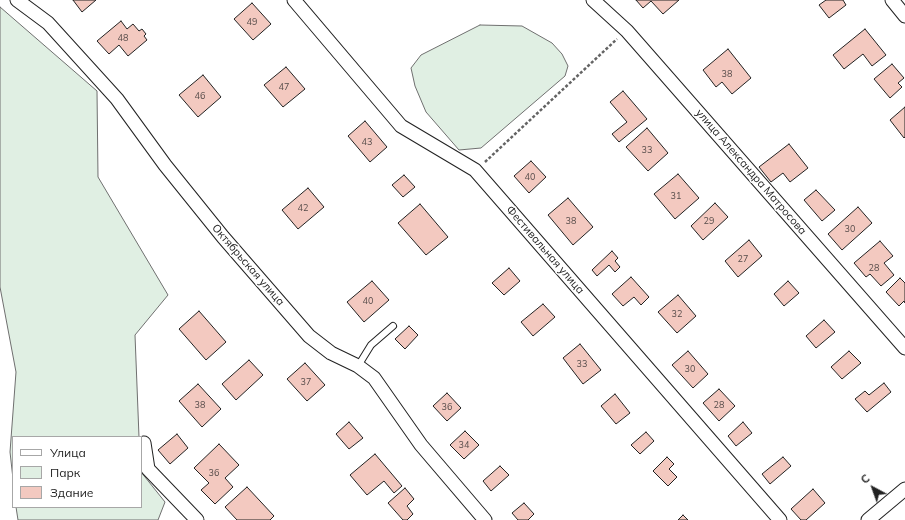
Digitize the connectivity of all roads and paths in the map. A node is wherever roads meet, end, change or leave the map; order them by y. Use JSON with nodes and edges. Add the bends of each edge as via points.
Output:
{"nodes":[{"id":1,"x":17,"y":0,"type":"edge"},
{"id":2,"x":294,"y":0,"type":"edge"},
{"id":3,"x":593,"y":0,"type":"edge"},
{"id":4,"x":892,"y":0,"type":"edge"},
{"id":5,"x":905,"y":16,"type":"edge"},
{"id":6,"x":627,"y":31,"type":"junction"},
{"id":7,"x":475,"y":170,"type":"junction"},
{"id":8,"x":393,"y":326,"type":"dead end"},
{"id":9,"x":905,"y":348,"type":"edge"},
{"id":10,"x":358,"y":366,"type":"junction"},
{"id":11,"x":144,"y":443,"type":"dead end"},
{"id":12,"x":905,"y":489,"type":"edge"},
{"id":13,"x":197,"y":520,"type":"edge"},
{"id":14,"x":484,"y":520,"type":"edge"},
{"id":15,"x":780,"y":520,"type":"edge"},
{"id":16,"x":868,"y":520,"type":"edge"}],
"edges":[{"from":1,"to":10,"type":"street","name":"Октябрьская улица","via":[[48,24],[117,99],[165,165],[223,237],[309,336],[331,353]]},
{"from":2,"to":7,"type":"street","name":"Фестивальная улица","via":[[401,126]]},
{"from":3,"to":6,"type":"street","name":"улица Александра Матросова"},
{"from":4,"to":5,"type":"street"},
{"from":6,"to":7,"type":"path"},
{"from":6,"to":9,"type":"street","name":"улица Александра Матросова"},
{"from":7,"to":15,"type":"street","name":"Фестивальная улица"},
{"from":8,"to":10,"type":"lane","via":[[371,345]]},
{"from":10,"to":14,"type":"street","name":"Октябрьская улица","via":[[374,378],[421,445]]},
{"from":11,"to":13,"type":"street","via":[[148,469]]},
{"from":12,"to":16,"type":"street"}]}
